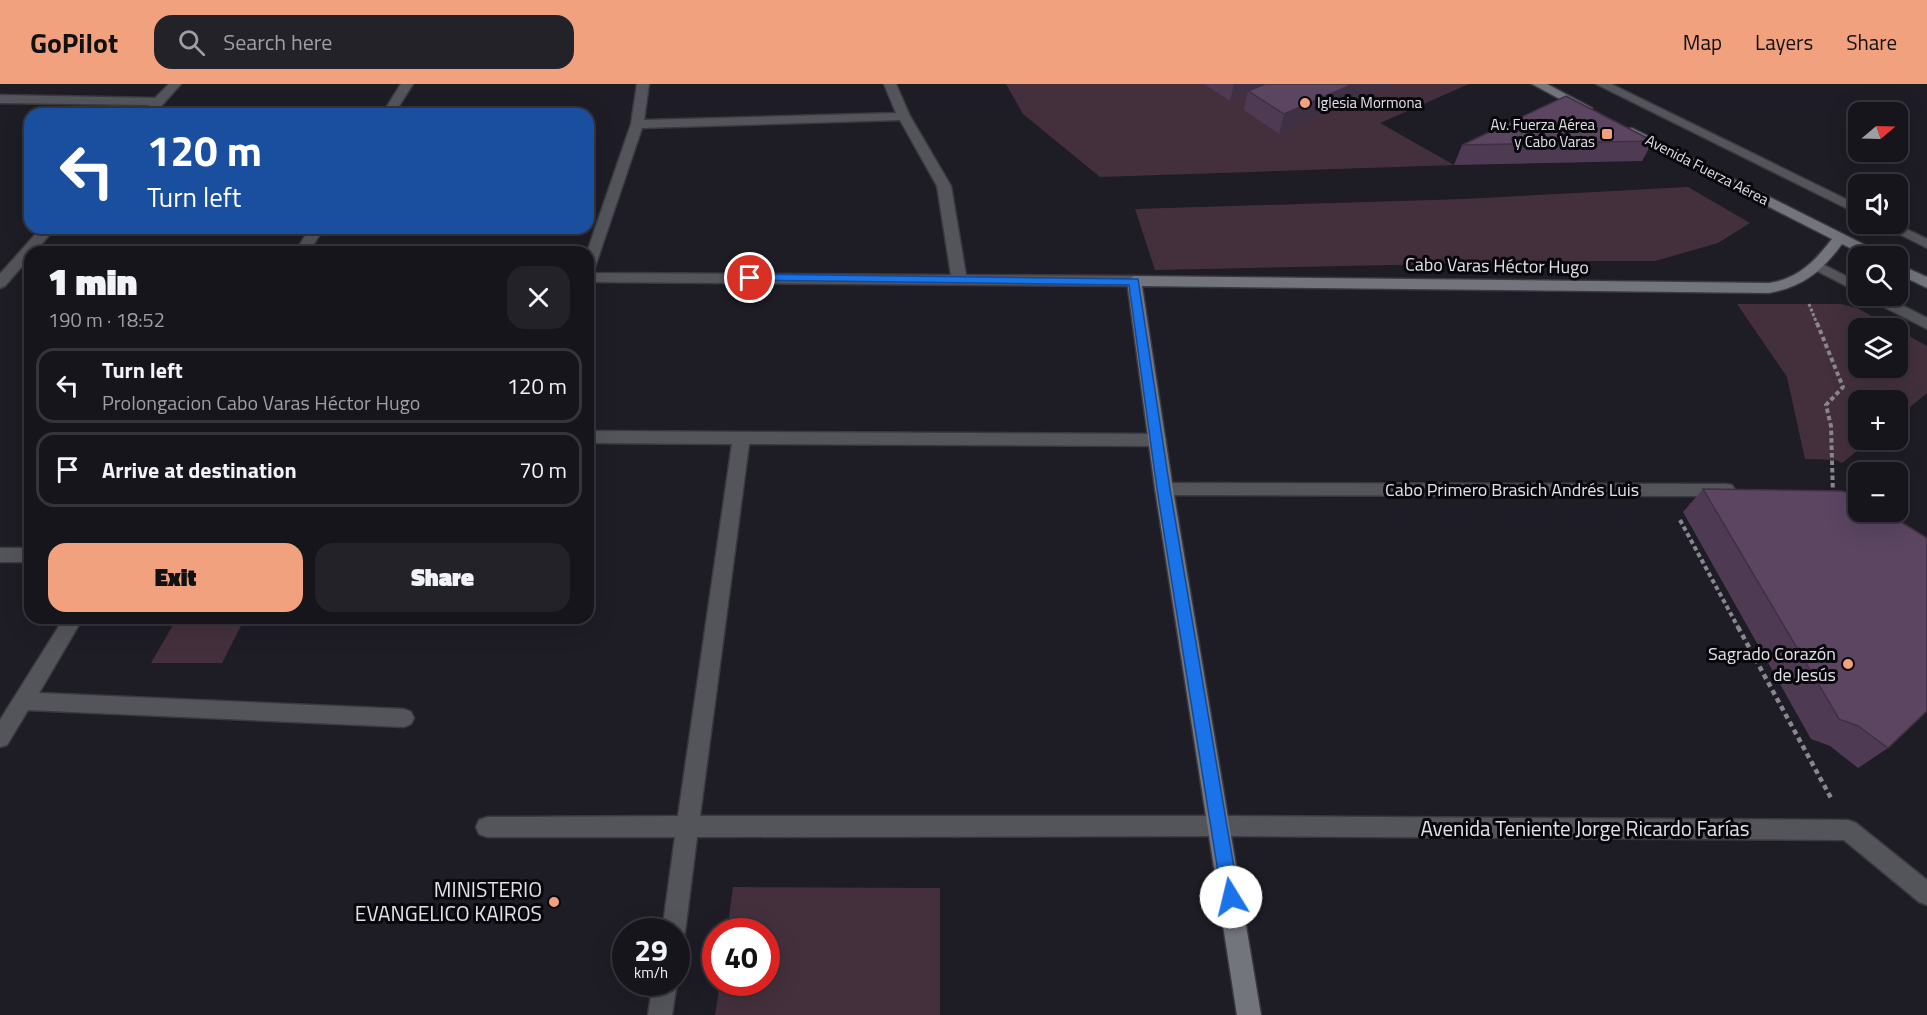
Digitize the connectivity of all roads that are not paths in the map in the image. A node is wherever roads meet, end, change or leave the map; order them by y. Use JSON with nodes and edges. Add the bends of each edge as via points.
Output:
{"nodes":[{"id":1,"x":176,"y":84,"type":"edge"},
{"id":2,"x":407,"y":84,"type":"edge"},
{"id":3,"x":643,"y":84,"type":"edge"},
{"id":4,"x":890,"y":84,"type":"edge"},
{"id":5,"x":1538,"y":84,"type":"edge"},
{"id":6,"x":1602,"y":84,"type":"edge"},
{"id":7,"x":0,"y":99,"type":"edge"},
{"id":8,"x":159,"y":102,"type":"junction"},
{"id":9,"x":154,"y":108,"type":"edge"},
{"id":10,"x":392,"y":108,"type":"edge"},
{"id":11,"x":904,"y":116,"type":"junction"},
{"id":12,"x":1600,"y":116,"type":"edge"},
{"id":13,"x":638,"y":124,"type":"junction"},
{"id":14,"x":1621,"y":127,"type":"edge"},
{"id":15,"x":1848,"y":205,"type":"edge"},
{"id":16,"x":43,"y":234,"type":"edge"},
{"id":17,"x":1906,"y":234,"type":"edge"},
{"id":18,"x":1840,"y":238,"type":"junction"},
{"id":19,"x":1927,"y":244,"type":"edge"},
{"id":20,"x":32,"y":246,"type":"edge"},
{"id":21,"x":1856,"y":246,"type":"edge"},
{"id":22,"x":594,"y":252,"type":"edge"},
{"id":23,"x":24,"y":256,"type":"edge"},
{"id":24,"x":1818,"y":266,"type":"junction"},
{"id":25,"x":1908,"y":273,"type":"edge"},
{"id":26,"x":594,"y":277,"type":"edge"},
{"id":27,"x":959,"y":279,"type":"junction"},
{"id":28,"x":1134,"y":281,"type":"junction"},
{"id":29,"x":1848,"y":282,"type":"edge"},
{"id":30,"x":0,"y":283,"type":"edge"},
{"id":31,"x":1927,"y":283,"type":"edge"},
{"id":32,"x":1893,"y":306,"type":"edge"},
{"id":33,"x":1927,"y":324,"type":"edge"},
{"id":34,"x":594,"y":437,"type":"edge"},
{"id":35,"x":741,"y":439,"type":"junction"},
{"id":36,"x":1158,"y":440,"type":"junction"},
{"id":37,"x":1164,"y":489,"type":"junction"},
{"id":38,"x":1747,"y":490,"type":"edge"},
{"id":39,"x":0,"y":555,"type":"edge"},
{"id":40,"x":24,"y":555,"type":"edge"},
{"id":41,"x":70,"y":624,"type":"edge"},
{"id":42,"x":23,"y":701,"type":"junction"},
{"id":43,"x":404,"y":718,"type":"dead end"},
{"id":44,"x":0,"y":738,"type":"edge"},
{"id":45,"x":1220,"y":826,"type":"junction"},
{"id":46,"x":487,"y":827,"type":"dead end"},
{"id":47,"x":689,"y":827,"type":"junction"},
{"id":48,"x":1927,"y":894,"type":"edge"},
{"id":49,"x":675,"y":918,"type":"edge"},
{"id":50,"x":663,"y":996,"type":"edge"},
{"id":51,"x":660,"y":1015,"type":"edge"},
{"id":52,"x":1249,"y":1015,"type":"edge"}],
"edges":[{"from":1,"to":8,"type":"street"},
{"from":2,"to":10,"type":"street"},
{"from":3,"to":13,"type":"street"},
{"from":4,"to":11,"type":"street"},
{"from":5,"to":12,"type":"street"},
{"from":6,"to":15,"type":"street"},
{"from":7,"to":8,"type":"street"},
{"from":8,"to":9,"type":"street"},
{"from":11,"to":13,"type":"street"},
{"from":11,"to":27,"type":"street","via":[[944,186]]},
{"from":13,"to":22,"type":"street"},
{"from":14,"to":18,"type":"street","name":"Avenida Fuerza Aérea"},
{"from":16,"to":20,"type":"street"},
{"from":17,"to":19,"type":"street"},
{"from":18,"to":21,"type":"street","name":"Avenida Fuerza Aérea"},
{"from":18,"to":24,"type":"street","name":"Cabo Varas Héctor Hugo"},
{"from":23,"to":30,"type":"street"},
{"from":24,"to":28,"type":"street","name":"Cabo Varas Héctor Hugo","via":[[1796,282],[1746,288]]},
{"from":24,"to":29,"type":"street"},
{"from":25,"to":31,"type":"street"},
{"from":26,"to":27,"type":"street"},
{"from":27,"to":28,"type":"street"},
{"from":28,"to":36,"type":"street"},
{"from":32,"to":33,"type":"street"},
{"from":34,"to":35,"type":"street"},
{"from":35,"to":36,"type":"street"},
{"from":35,"to":47,"type":"street"},
{"from":36,"to":37,"type":"street"},
{"from":37,"to":38,"type":"street","name":"Cabo Primero Brasich Andrés Luis"},
{"from":37,"to":45,"type":"street"},
{"from":39,"to":40,"type":"street"},
{"from":41,"to":42,"type":"street"},
{"from":42,"to":43,"type":"street"},
{"from":42,"to":44,"type":"street"},
{"from":45,"to":47,"type":"street","name":"Avenida Teniente Jorge Ricardo Farías"},
{"from":45,"to":48,"type":"street","name":"Avenida Teniente Jorge Ricardo Farías","via":[[1848,830]]},
{"from":45,"to":52,"type":"street"},
{"from":46,"to":47,"type":"street","name":"Avenida Teniente Jorge Ricardo Farías"},
{"from":47,"to":49,"type":"street"},
{"from":50,"to":51,"type":"street"}]}
